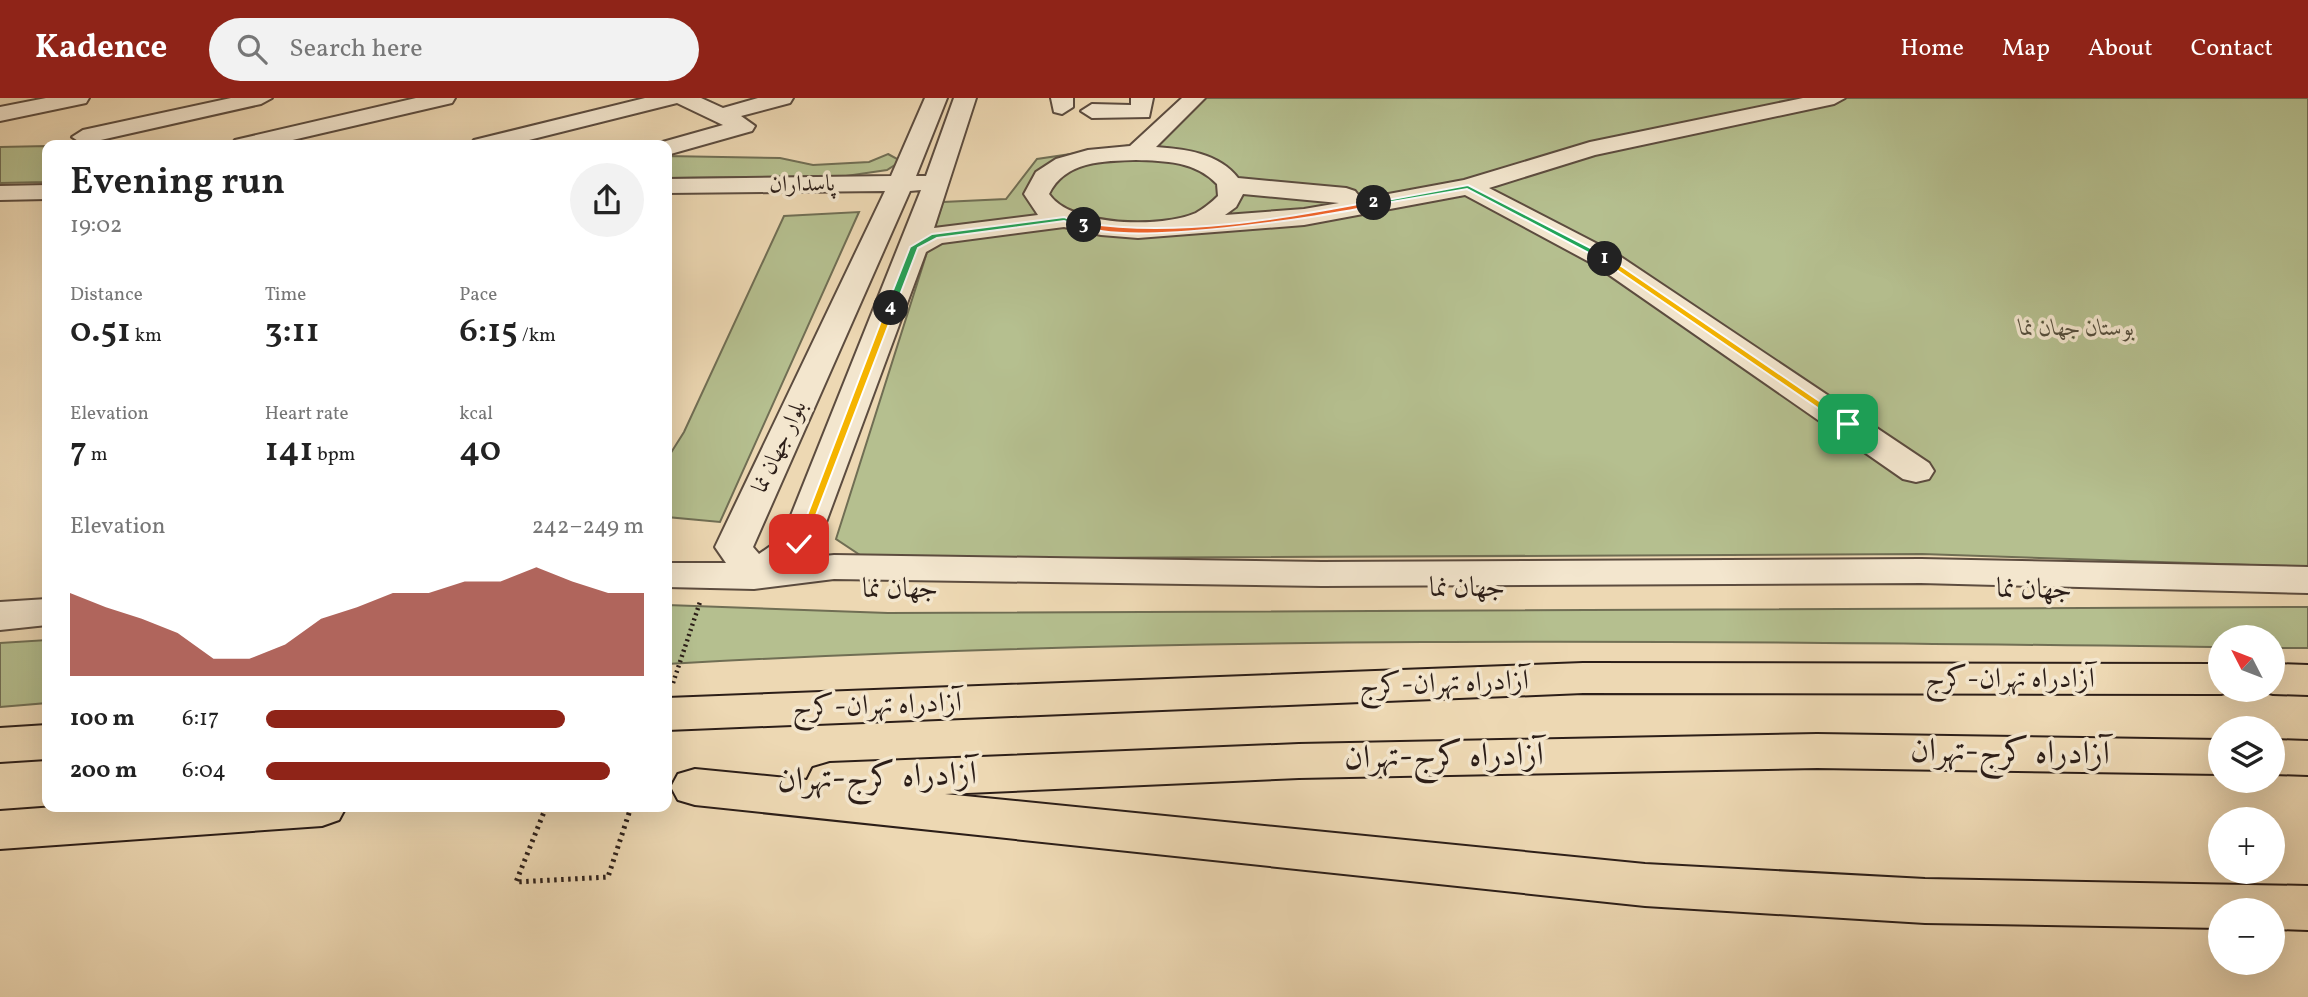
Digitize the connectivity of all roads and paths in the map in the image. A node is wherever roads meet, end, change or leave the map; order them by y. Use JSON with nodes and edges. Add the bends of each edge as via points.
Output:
{"nodes":[{"id":1,"x":78,"y":98,"type":"edge"},
{"id":2,"x":261,"y":98,"type":"edge"},
{"id":3,"x":338,"y":98,"type":"edge"},
{"id":4,"x":671,"y":98,"type":"edge"},
{"id":5,"x":684,"y":98,"type":"edge"},
{"id":6,"x":782,"y":98,"type":"edge"},
{"id":7,"x":936,"y":98,"type":"edge"},
{"id":8,"x":965,"y":98,"type":"edge"},
{"id":9,"x":1142,"y":98,"type":"edge"},
{"id":10,"x":1194,"y":98,"type":"edge"},
{"id":11,"x":1835,"y":98,"type":"edge"},
{"id":12,"x":454,"y":99,"type":"edge"},
{"id":13,"x":1092,"y":111,"type":"dead end"},
{"id":14,"x":0,"y":114,"type":"edge"},
{"id":15,"x":721,"y":115,"type":"junction"},
{"id":16,"x":369,"y":120,"type":"junction"},
{"id":17,"x":83,"y":137,"type":"dead end"},
{"id":18,"x":268,"y":140,"type":"edge"},
{"id":19,"x":298,"y":140,"type":"edge"},
{"id":20,"x":501,"y":140,"type":"edge"},
{"id":21,"x":672,"y":147,"type":"edge"},
{"id":22,"x":1136,"y":153,"type":"junction"},
{"id":23,"x":1231,"y":185,"type":"junction"},
{"id":24,"x":672,"y":186,"type":"edge"},
{"id":25,"x":1468,"y":187,"type":"junction"},
{"id":26,"x":897,"y":191,"type":"junction"},
{"id":27,"x":0,"y":193,"type":"edge"},
{"id":28,"x":42,"y":196,"type":"edge"},
{"id":29,"x":42,"y":197,"type":"edge"},
{"id":30,"x":943,"y":199,"type":"junction"},
{"id":31,"x":1387,"y":199,"type":"junction"},
{"id":32,"x":672,"y":200,"type":"edge"},
{"id":33,"x":1041,"y":203,"type":"junction"},
{"id":34,"x":0,"y":207,"type":"edge"},
{"id":35,"x":1064,"y":219,"type":"junction"},
{"id":36,"x":1177,"y":227,"type":"junction"},
{"id":37,"x":914,"y":247,"type":"junction"},
{"id":38,"x":1916,"y":471,"type":"dead end"},
{"id":39,"x":672,"y":575,"type":"edge"},
{"id":40,"x":754,"y":576,"type":"junction"},
{"id":41,"x":2308,"y":580,"type":"edge"},
{"id":42,"x":2308,"y":595,"type":"edge"},
{"id":43,"x":701,"y":597,"type":"dead end"},
{"id":44,"x":42,"y":612,"type":"edge"},
{"id":45,"x":0,"y":616,"type":"edge"},
{"id":46,"x":2208,"y":679,"type":"edge"},
{"id":47,"x":2286,"y":680,"type":"edge"},
{"id":48,"x":2308,"y":680,"type":"edge"},
{"id":49,"x":672,"y":691,"type":"edge"},
{"id":50,"x":672,"y":701,"type":"edge"},
{"id":51,"x":42,"y":741,"type":"edge"},
{"id":52,"x":0,"y":745,"type":"edge"},
{"id":53,"x":2208,"y":757,"type":"edge"},
{"id":54,"x":2285,"y":757,"type":"edge"},
{"id":55,"x":2308,"y":758,"type":"edge"},
{"id":56,"x":681,"y":787,"type":"edge"},
{"id":57,"x":252,"y":812,"type":"edge"},
{"id":58,"x":544,"y":812,"type":"edge"},
{"id":59,"x":629,"y":812,"type":"edge"},
{"id":60,"x":0,"y":830,"type":"edge"},
{"id":61,"x":2308,"y":908,"type":"edge"}],
"edges":[{"from":1,"to":14,"type":"street"},
{"from":2,"to":17,"type":"street"},
{"from":3,"to":16,"type":"street"},
{"from":4,"to":20,"type":"street"},
{"from":5,"to":15,"type":"street"},
{"from":6,"to":15,"type":"street"},
{"from":7,"to":26,"type":"street","name":"بلوار جهان نما"},
{"from":8,"to":30,"type":"street","name":"بلوار جهان نما"},
{"from":9,"to":13,"type":"street","via":[[1141,112]]},
{"from":10,"to":22,"type":"street"},
{"from":11,"to":25,"type":"street","via":[[1590,149]]},
{"from":12,"to":16,"type":"street"},
{"from":15,"to":21,"type":"street","via":[[744,126]]},
{"from":16,"to":18,"type":"street"},
{"from":16,"to":19,"type":"street"},
{"from":22,"to":23,"type":"street","via":[[1208,165]]},
{"from":22,"to":33,"type":"street","via":[[1087,158],[1050,172],[1040,182],[1037,193]]},
{"from":23,"to":31,"type":"street"},
{"from":23,"to":36,"type":"street","via":[[1231,197],[1222,209]]},
{"from":24,"to":26,"type":"street","name":"پاسداران"},
{"from":25,"to":31,"type":"street"},
{"from":25,"to":38,"type":"street","via":[[1605,259]]},
{"from":26,"to":30,"type":"street"},
{"from":26,"to":32,"type":"street","name":"پاسداران"},
{"from":26,"to":40,"type":"street","name":"بلوار جهان نما","via":[[734,547]]},
{"from":27,"to":28,"type":"street"},
{"from":29,"to":34,"type":"street"},
{"from":30,"to":33,"type":"street","via":[[989,211]]},
{"from":30,"to":37,"type":"street","name":"بلوار جهان نما"},
{"from":31,"to":36,"type":"street","via":[[1304,217]]},
{"from":33,"to":35,"type":"street"},
{"from":35,"to":36,"type":"street","via":[[1117,230]]},
{"from":35,"to":37,"type":"street","via":[[935,236]]},
{"from":37,"to":40,"type":"street","name":"بلوار جهان نما","via":[[799,544]]},
{"from":39,"to":40,"type":"street"},
{"from":40,"to":41,"type":"street","name":"جهان نما","via":[[834,567],[1322,574],[1921,572]]},
{"from":40,"to":42,"type":"street","name":"جهان نما","via":[[822,589],[1851,587]]},
{"from":43,"to":49,"type":"path"},
{"from":44,"to":45,"type":"street"},
{"from":46,"to":50,"type":"highway","name":"آزادراه تهران-کرج","via":[[1583,678]]},
{"from":47,"to":48,"type":"highway"},
{"from":51,"to":52,"type":"highway"},
{"from":53,"to":56,"type":"highway","name":"آزادراه کرج-تهران","via":[[1817,751],[1298,761]]},
{"from":54,"to":55,"type":"highway"},
{"from":56,"to":61,"type":"highway","via":[[1645,885],[1925,901]]},
{"from":57,"to":60,"type":"highway"},
{"from":58,"to":59,"type":"path","via":[[516,882],[608,877]]}]}
